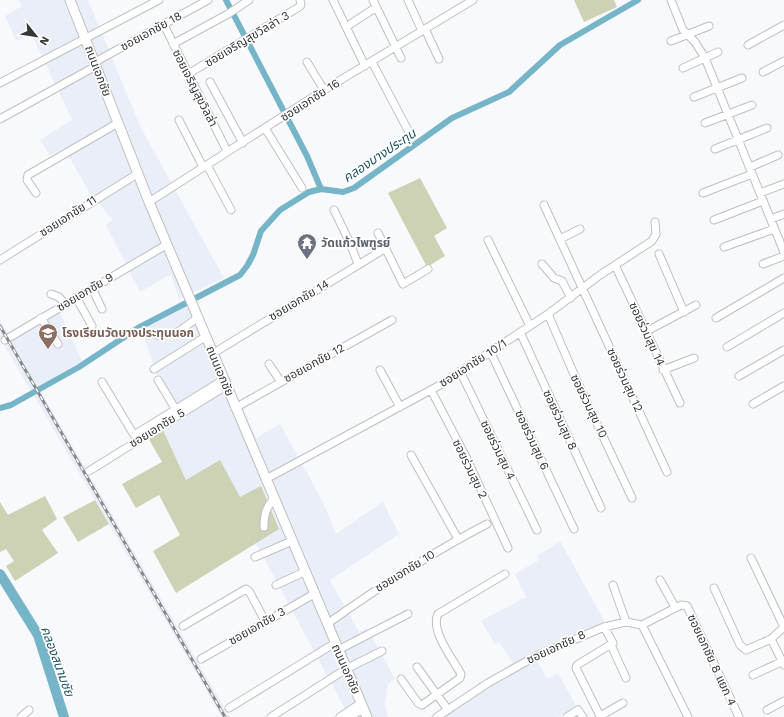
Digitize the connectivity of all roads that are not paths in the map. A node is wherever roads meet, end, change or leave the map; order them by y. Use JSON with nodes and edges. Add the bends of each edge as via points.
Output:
{"nodes":[{"id":1,"x":70,"y":0,"type":"edge"},
{"id":2,"x":159,"y":0,"type":"edge"},
{"id":3,"x":208,"y":0,"type":"edge"},
{"id":4,"x":249,"y":0,"type":"edge"},
{"id":5,"x":300,"y":0,"type":"edge"},
{"id":6,"x":333,"y":0,"type":"edge"},
{"id":7,"x":373,"y":0,"type":"edge"},
{"id":8,"x":408,"y":0,"type":"edge"},
{"id":9,"x":473,"y":0,"type":"edge"},
{"id":10,"x":671,"y":0,"type":"edge"},
{"id":11,"x":372,"y":10,"type":"dead end"},
{"id":12,"x":164,"y":25,"type":"junction"},
{"id":13,"x":784,"y":25,"type":"edge"},
{"id":14,"x":709,"y":26,"type":"dead end"},
{"id":15,"x":346,"y":27,"type":"junction"},
{"id":16,"x":423,"y":30,"type":"junction"},
{"id":17,"x":687,"y":35,"type":"junction"},
{"id":18,"x":86,"y":39,"type":"junction"},
{"id":19,"x":671,"y":41,"type":"dead end"},
{"id":20,"x":173,"y":44,"type":"junction"},
{"id":21,"x":748,"y":45,"type":"dead end"},
{"id":22,"x":396,"y":46,"type":"junction"},
{"id":23,"x":718,"y":52,"type":"dead end"},
{"id":24,"x":401,"y":58,"type":"dead end"},
{"id":25,"x":705,"y":58,"type":"junction"},
{"id":26,"x":438,"y":59,"type":"dead end"},
{"id":27,"x":784,"y":61,"type":"edge"},
{"id":28,"x":307,"y":62,"type":"dead end"},
{"id":29,"x":372,"y":62,"type":"junction"},
{"id":30,"x":96,"y":64,"type":"junction"},
{"id":31,"x":365,"y":66,"type":"junction"},
{"id":32,"x":683,"y":68,"type":"dead end"},
{"id":33,"x":763,"y":72,"type":"dead end"},
{"id":34,"x":188,"y":74,"type":"junction"},
{"id":35,"x":742,"y":78,"type":"dead end"},
{"id":36,"x":210,"y":82,"type":"dead end"},
{"id":37,"x":0,"y":83,"type":"edge"},
{"id":38,"x":716,"y":88,"type":"junction"},
{"id":39,"x":324,"y":90,"type":"junction"},
{"id":40,"x":694,"y":97,"type":"dead end"},
{"id":41,"x":752,"y":105,"type":"dead end"},
{"id":42,"x":727,"y":115,"type":"junction"},
{"id":43,"x":0,"y":119,"type":"edge"},
{"id":44,"x":179,"y":120,"type":"dead end"},
{"id":45,"x":705,"y":123,"type":"dead end"},
{"id":46,"x":118,"y":124,"type":"junction"},
{"id":47,"x":265,"y":128,"type":"junction"},
{"id":48,"x":768,"y":128,"type":"dead end"},
{"id":49,"x":410,"y":134,"type":"dead end"},
{"id":50,"x":738,"y":140,"type":"junction"},
{"id":51,"x":243,"y":143,"type":"junction"},
{"id":52,"x":715,"y":149,"type":"dead end"},
{"id":53,"x":227,"y":152,"type":"junction"},
{"id":54,"x":778,"y":154,"type":"dead end"},
{"id":55,"x":205,"y":166,"type":"junction"},
{"id":56,"x":751,"y":171,"type":"junction"},
{"id":57,"x":137,"y":174,"type":"junction"},
{"id":58,"x":784,"y":184,"type":"edge"},
{"id":59,"x":302,"y":188,"type":"dead end"},
{"id":60,"x":36,"y":193,"type":"dead end"},
{"id":61,"x":760,"y":193,"type":"junction"},
{"id":62,"x":703,"y":194,"type":"dead end"},
{"id":63,"x":763,"y":201,"type":"junction"},
{"id":64,"x":149,"y":202,"type":"junction"},
{"id":65,"x":544,"y":205,"type":"dead end"},
{"id":66,"x":231,"y":210,"type":"dead end"},
{"id":67,"x":334,"y":210,"type":"dead end"},
{"id":68,"x":784,"y":214,"type":"edge"},
{"id":69,"x":771,"y":219,"type":"junction"},
{"id":70,"x":714,"y":220,"type":"dead end"},
{"id":71,"x":655,"y":222,"type":"dead end"},
{"id":72,"x":774,"y":228,"type":"junction"},
{"id":73,"x":580,"y":229,"type":"dead end"},
{"id":74,"x":378,"y":233,"type":"dead end"},
{"id":75,"x":560,"y":239,"type":"junction"},
{"id":76,"x":488,"y":240,"type":"dead end"},
{"id":77,"x":166,"y":245,"type":"junction"},
{"id":78,"x":724,"y":247,"type":"dead end"},
{"id":79,"x":386,"y":248,"type":"junction"},
{"id":80,"x":783,"y":249,"type":"edge"},
{"id":81,"x":659,"y":254,"type":"dead end"},
{"id":82,"x":784,"y":256,"type":"edge"},
{"id":83,"x":0,"y":260,"type":"edge"},
{"id":84,"x":358,"y":264,"type":"junction"},
{"id":85,"x":542,"y":264,"type":"dead end"},
{"id":86,"x":763,"y":264,"type":"dead end"},
{"id":87,"x":615,"y":266,"type":"junction"},
{"id":88,"x":428,"y":269,"type":"dead end"},
{"id":89,"x":784,"y":278,"type":"edge"},
{"id":90,"x":92,"y":288,"type":"junction"},
{"id":91,"x":583,"y":289,"type":"junction"},
{"id":92,"x":51,"y":294,"type":"dead end"},
{"id":93,"x":76,"y":297,"type":"junction"},
{"id":94,"x":571,"y":298,"type":"junction"},
{"id":95,"x":65,"y":304,"type":"junction"},
{"id":96,"x":696,"y":305,"type":"dead end"},
{"id":97,"x":102,"y":309,"type":"dead end"},
{"id":98,"x":684,"y":312,"type":"junction"},
{"id":99,"x":784,"y":313,"type":"edge"},
{"id":100,"x":196,"y":314,"type":"junction"},
{"id":101,"x":548,"y":314,"type":"junction"},
{"id":102,"x":41,"y":318,"type":"junction"},
{"id":103,"x":716,"y":318,"type":"dead end"},
{"id":104,"x":392,"y":320,"type":"dead end"},
{"id":105,"x":92,"y":326,"type":"dead end"},
{"id":106,"x":530,"y":326,"type":"junction"},
{"id":107,"x":520,"y":332,"type":"junction"},
{"id":108,"x":646,"y":332,"type":"junction"},
{"id":109,"x":157,"y":335,"type":"dead end"},
{"id":110,"x":206,"y":337,"type":"junction"},
{"id":111,"x":5,"y":340,"type":"dead end"},
{"id":112,"x":58,"y":344,"type":"dead end"},
{"id":113,"x":727,"y":347,"type":"dead end"},
{"id":114,"x":784,"y":350,"type":"edge"},
{"id":115,"x":490,"y":351,"type":"junction"},
{"id":116,"x":212,"y":354,"type":"junction"},
{"id":117,"x":694,"y":358,"type":"dead end"},
{"id":118,"x":269,"y":364,"type":"dead end"},
{"id":119,"x":154,"y":369,"type":"dead end"},
{"id":120,"x":380,"y":370,"type":"dead end"},
{"id":121,"x":663,"y":370,"type":"junction"},
{"id":122,"x":460,"y":371,"type":"junction"},
{"id":123,"x":739,"y":376,"type":"dead end"},
{"id":124,"x":158,"y":380,"type":"dead end"},
{"id":125,"x":102,"y":382,"type":"dead end"},
{"id":126,"x":280,"y":382,"type":"junction"},
{"id":127,"x":225,"y":383,"type":"junction"},
{"id":128,"x":784,"y":386,"type":"edge"},
{"id":129,"x":431,"y":390,"type":"junction"},
{"id":130,"x":680,"y":403,"type":"dead end"},
{"id":131,"x":752,"y":404,"type":"dead end"},
{"id":132,"x":235,"y":408,"type":"junction"},
{"id":133,"x":400,"y":408,"type":"junction"},
{"id":134,"x":176,"y":410,"type":"junction"},
{"id":135,"x":411,"y":455,"type":"dead end"},
{"id":136,"x":89,"y":471,"type":"dead end"},
{"id":137,"x":667,"y":472,"type":"dead end"},
{"id":138,"x":266,"y":479,"type":"junction"},
{"id":139,"x":274,"y":498,"type":"junction"},
{"id":140,"x":632,"y":498,"type":"dead end"},
{"id":141,"x":601,"y":508,"type":"dead end"},
{"id":142,"x":487,"y":524,"type":"dead end"},
{"id":143,"x":264,"y":527,"type":"dead end"},
{"id":144,"x":574,"y":529,"type":"dead end"},
{"id":145,"x":537,"y":530,"type":"dead end"},
{"id":146,"x":458,"y":539,"type":"junction"},
{"id":147,"x":292,"y":542,"type":"junction"},
{"id":148,"x":508,"y":548,"type":"dead end"},
{"id":149,"x":255,"y":557,"type":"dead end"},
{"id":150,"x":751,"y":558,"type":"dead end"},
{"id":151,"x":304,"y":572,"type":"junction"},
{"id":152,"x":505,"y":574,"type":"dead end"},
{"id":153,"x":660,"y":580,"type":"dead end"},
{"id":154,"x":613,"y":584,"type":"dead end"},
{"id":155,"x":276,"y":585,"type":"dead end"},
{"id":156,"x":714,"y":588,"type":"dead end"},
{"id":157,"x":314,"y":594,"type":"junction"},
{"id":158,"x":675,"y":607,"type":"junction"},
{"id":159,"x":408,"y":614,"type":"dead end"},
{"id":160,"x":265,"y":622,"type":"junction"},
{"id":161,"x":626,"y":622,"type":"junction"},
{"id":162,"x":327,"y":624,"type":"junction"},
{"id":163,"x":642,"y":625,"type":"junction"},
{"id":164,"x":183,"y":626,"type":"dead end"},
{"id":165,"x":604,"y":627,"type":"junction"},
{"id":166,"x":771,"y":639,"type":"junction"},
{"id":167,"x":611,"y":645,"type":"junction"},
{"id":168,"x":336,"y":647,"type":"junction"},
{"id":169,"x":382,"y":651,"type":"dead end"},
{"id":170,"x":201,"y":659,"type":"dead end"},
{"id":171,"x":783,"y":661,"type":"edge"},
{"id":172,"x":417,"y":667,"type":"dead end"},
{"id":173,"x":346,"y":669,"type":"junction"},
{"id":174,"x":753,"y":675,"type":"dead end"},
{"id":175,"x":626,"y":678,"type":"dead end"},
{"id":176,"x":401,"y":679,"type":"dead end"},
{"id":177,"x":437,"y":695,"type":"junction"},
{"id":178,"x":784,"y":701,"type":"edge"},
{"id":179,"x":623,"y":703,"type":"dead end"},
{"id":180,"x":229,"y":708,"type":"dead end"},
{"id":181,"x":29,"y":710,"type":"dead end"},
{"id":182,"x":364,"y":710,"type":"edge"},
{"id":183,"x":448,"y":710,"type":"junction"},
{"id":184,"x":767,"y":710,"type":"dead end"},
{"id":185,"x":20,"y":717,"type":"edge"},
{"id":186,"x":271,"y":717,"type":"edge"},
{"id":187,"x":340,"y":717,"type":"edge"},
{"id":188,"x":350,"y":717,"type":"edge"},
{"id":189,"x":437,"y":717,"type":"edge"},
{"id":190,"x":567,"y":717,"type":"edge"},
{"id":191,"x":583,"y":717,"type":"edge"},
{"id":192,"x":599,"y":717,"type":"edge"},
{"id":193,"x":688,"y":717,"type":"edge"},
{"id":194,"x":739,"y":717,"type":"edge"}],
"edges":[{"from":1,"to":18,"type":"main road","name":"ถนนเอกชัย"},
{"from":2,"to":18,"type":"street"},
{"from":3,"to":12,"type":"street","name":"ซอยเอกชัย 18"},
{"from":4,"to":20,"type":"street"},
{"from":5,"to":34,"type":"street","name":"ซอยเจริญสุขวิลล่า 3","via":[[299,8]]},
{"from":6,"to":15,"type":"street"},
{"from":7,"to":22,"type":"street"},
{"from":8,"to":16,"type":"street"},
{"from":9,"to":16,"type":"street","name":"ซอยเอกชัย 16"},
{"from":10,"to":17,"type":"street"},
{"from":11,"to":15,"type":"street"},
{"from":12,"to":20,"type":"street","name":"ซอยเจริญสุขวิลล่า"},
{"from":12,"to":30,"type":"street","name":"ซอยเอกชัย 18"},
{"from":13,"to":21,"type":"street"},
{"from":14,"to":17,"type":"street"},
{"from":15,"to":31,"type":"street"},
{"from":16,"to":22,"type":"street","name":"ซอยเอกชัย 16"},
{"from":16,"to":26,"type":"street"},
{"from":17,"to":19,"type":"street"},
{"from":17,"to":25,"type":"street"},
{"from":18,"to":30,"type":"main road","name":"ถนนเอกชัย"},
{"from":18,"to":37,"type":"street"},
{"from":20,"to":34,"type":"street","name":"ซอยเจริญสุขวิลล่า"},
{"from":22,"to":24,"type":"street"},
{"from":22,"to":29,"type":"street","name":"ซอยเอกชัย 16"},
{"from":23,"to":25,"type":"street"},
{"from":25,"to":32,"type":"street"},
{"from":25,"to":38,"type":"street"},
{"from":27,"to":33,"type":"street"},
{"from":28,"to":39,"type":"street"},
{"from":29,"to":31,"type":"street","name":"ซอยเอกชัย 16"},
{"from":29,"to":49,"type":"street"},
{"from":30,"to":43,"type":"street","name":"ซอยเอกชัย 18"},
{"from":30,"to":46,"type":"main road","name":"ถนนเอกชัย"},
{"from":31,"to":39,"type":"street","name":"ซอยเอกชัย 16"},
{"from":34,"to":53,"type":"street","name":"ซอยเจริญสุขวิลล่า"},
{"from":35,"to":38,"type":"street"},
{"from":36,"to":51,"type":"street"},
{"from":38,"to":40,"type":"street"},
{"from":38,"to":42,"type":"street"},
{"from":39,"to":47,"type":"street","name":"ซอยเอกชัย 16"},
{"from":41,"to":42,"type":"street"},
{"from":42,"to":45,"type":"street"},
{"from":42,"to":50,"type":"street"},
{"from":44,"to":55,"type":"street"},
{"from":46,"to":57,"type":"main road","name":"ถนนเอกชัย"},
{"from":46,"to":60,"type":"street","via":[[28,175],[27,180]]},
{"from":47,"to":51,"type":"street","name":"ซอยเอกชัย 16"},
{"from":47,"to":59,"type":"street"},
{"from":48,"to":50,"type":"street"},
{"from":50,"to":52,"type":"street"},
{"from":50,"to":56,"type":"street"},
{"from":51,"to":53,"type":"street","name":"ซอยเอกชัย 16"},
{"from":53,"to":55,"type":"street","name":"ซอยเอกชัย 16"},
{"from":54,"to":56,"type":"street"},
{"from":55,"to":64,"type":"street","name":"ซอยเอกชัย 16"},
{"from":55,"to":66,"type":"street"},
{"from":56,"to":61,"type":"street"},
{"from":56,"to":62,"type":"street"},
{"from":57,"to":64,"type":"main road","name":"ถนนเอกชัย"},
{"from":57,"to":83,"type":"street","name":"ซอยเอกชัย 11"},
{"from":58,"to":61,"type":"street"},
{"from":61,"to":63,"type":"street"},
{"from":63,"to":69,"type":"street"},
{"from":63,"to":70,"type":"street"},
{"from":64,"to":77,"type":"main road","name":"ถนนเอกชัย"},
{"from":65,"to":75,"type":"street","name":"ซอยร่วมสุข 12"},
{"from":67,"to":84,"type":"street"},
{"from":68,"to":69,"type":"street"},
{"from":69,"to":72,"type":"street"},
{"from":71,"to":87,"type":"street","name":"ซอยเอกชัย 10/1","via":[[656,234],[652,241]]},
{"from":72,"to":78,"type":"street"},
{"from":72,"to":80,"type":"street"},
{"from":73,"to":75,"type":"street"},
{"from":74,"to":79,"type":"street"},
{"from":75,"to":91,"type":"street","name":"ซอยร่วมสุข 12"},
{"from":76,"to":106,"type":"street"},
{"from":77,"to":90,"type":"street","name":"ซอยเอกชัย 9"},
{"from":77,"to":100,"type":"main road","name":"ถนนเอกชัย"},
{"from":79,"to":84,"type":"street","name":"ซอยเอกชัย 14"},
{"from":79,"to":88,"type":"street","via":[[402,284]]},
{"from":81,"to":98,"type":"street"},
{"from":82,"to":86,"type":"street"},
{"from":84,"to":116,"type":"street","name":"ซอยเอกชัย 14"},
{"from":85,"to":94,"type":"street","via":[[554,278],[562,281]]},
{"from":87,"to":91,"type":"street","name":"ซอยเอกชัย 10/1"},
{"from":87,"to":108,"type":"street","name":"ซอยร่วมสุข 14"},
{"from":89,"to":103,"type":"street"},
{"from":90,"to":93,"type":"street","name":"ซอยเอกชัย 9"},
{"from":90,"to":97,"type":"street"},
{"from":91,"to":94,"type":"street","name":"ซอยเอกชัย 10/1"},
{"from":91,"to":137,"type":"street","name":"ซอยร่วมสุข 12"},
{"from":92,"to":95,"type":"street","via":[[59,297]]},
{"from":93,"to":95,"type":"street","name":"ซอยเอกชัย 9"},
{"from":93,"to":105,"type":"street"},
{"from":94,"to":101,"type":"street","name":"ซอยเอกชัย 10/1"},
{"from":95,"to":102,"type":"street","name":"ซอยเอกชัย 9"},
{"from":96,"to":98,"type":"street"},
{"from":98,"to":108,"type":"street"},
{"from":99,"to":113,"type":"street"},
{"from":100,"to":109,"type":"street","via":[[178,332]]},
{"from":100,"to":110,"type":"main road","name":"ถนนเอกชัย"},
{"from":101,"to":106,"type":"street","name":"ซอยเอกชัย 10/1"},
{"from":101,"to":140,"type":"street","name":"ซอยร่วมสุข 10"},
{"from":102,"to":111,"type":"street","name":"ซอยเอกชัย 9"},
{"from":102,"to":112,"type":"street"},
{"from":104,"to":126,"type":"street","name":"ซอยเอกชัย 12"},
{"from":106,"to":107,"type":"street","name":"ซอยเอกชัย 10/1"},
{"from":107,"to":115,"type":"street","name":"ซอยเอกชัย 10/1"},
{"from":107,"to":141,"type":"street","name":"ซอยร่วมสุข 8"},
{"from":108,"to":121,"type":"street","name":"ซอยร่วมสุข 14"},
{"from":110,"to":116,"type":"main road","name":"ถนนเอกชัย"},
{"from":110,"to":119,"type":"street"},
{"from":114,"to":123,"type":"street"},
{"from":115,"to":122,"type":"street","name":"ซอยเอกชัย 10/1"},
{"from":115,"to":144,"type":"street","name":"ซอยร่วมสุข 6"},
{"from":116,"to":127,"type":"main road","name":"ถนนเอกชัย"},
{"from":117,"to":121,"type":"street"},
{"from":118,"to":126,"type":"street"},
{"from":120,"to":133,"type":"street"},
{"from":121,"to":130,"type":"street","name":"ซอยร่วมสุข 14"},
{"from":122,"to":129,"type":"street","name":"ซอยเอกชัย 10/1"},
{"from":122,"to":145,"type":"street","name":"ซอยร่วมสุข 4"},
{"from":124,"to":134,"type":"street"},
{"from":125,"to":134,"type":"street","via":[[134,435]]},
{"from":126,"to":132,"type":"street","name":"ซอยเอกชัย 12"},
{"from":127,"to":132,"type":"main road","name":"ถนนเอกชัย"},
{"from":127,"to":134,"type":"street"},
{"from":127,"to":136,"type":"street","name":"ซอยเอกชัย 5"},
{"from":128,"to":131,"type":"street"},
{"from":129,"to":133,"type":"street","name":"ซอยเอกชัย 10/1"},
{"from":129,"to":148,"type":"street","name":"ซอยร่วมสุข 2","via":[[466,457]]},
{"from":132,"to":138,"type":"main road","name":"ถนนเอกชัย"},
{"from":133,"to":138,"type":"street","name":"ซอยเอกชัย 10/1"},
{"from":135,"to":146,"type":"street"},
{"from":138,"to":139,"type":"main road","name":"ถนนเอกชัย"},
{"from":139,"to":143,"type":"street","via":[[266,508]]},
{"from":139,"to":147,"type":"main road","name":"ถนนเอกชัย"},
{"from":142,"to":146,"type":"street","name":"ซอยเอกชัย 10"},
{"from":146,"to":162,"type":"street","name":"ซอยเอกชัย 10","via":[[386,582]]},
{"from":147,"to":149,"type":"street"},
{"from":147,"to":151,"type":"main road","name":"ถนนเอกชัย"},
{"from":150,"to":166,"type":"street","via":[[784,627]]},
{"from":151,"to":155,"type":"street"},
{"from":151,"to":157,"type":"main road","name":"ถนนเอกชัย"},
{"from":152,"to":177,"type":"street","via":[[438,614],[435,624],[446,651],[461,676]]},
{"from":153,"to":158,"type":"street"},
{"from":154,"to":161,"type":"street"},
{"from":156,"to":166,"type":"street","via":[[740,645],[746,650]]},
{"from":157,"to":160,"type":"street","name":"ซอยเอกชัย 3"},
{"from":157,"to":162,"type":"main road","name":"ถนนเอกชัย"},
{"from":158,"to":163,"type":"street"},
{"from":158,"to":194,"type":"street","name":"ซอยเอกชัย 8 แยก 4","via":[[687,606]]},
{"from":159,"to":168,"type":"street"},
{"from":160,"to":164,"type":"street","via":[[246,589]]},
{"from":160,"to":170,"type":"street","name":"ซอยเอกชัย 3"},
{"from":161,"to":163,"type":"street","name":"ซอยเอกชัย 8"},
{"from":161,"to":165,"type":"street","name":"ซอยเอกชัย 8"},
{"from":162,"to":168,"type":"main road","name":"ถนนเอกชัย"},
{"from":163,"to":193,"type":"street"},
{"from":165,"to":167,"type":"street","via":[[613,642]]},
{"from":165,"to":183,"type":"street","name":"ซอยเอกชัย 8","via":[[536,656],[488,683]]},
{"from":166,"to":171,"type":"street"},
{"from":167,"to":175,"type":"street"},
{"from":167,"to":192,"type":"street","via":[[576,666]]},
{"from":168,"to":173,"type":"main road","name":"ถนนเอกชัย"},
{"from":168,"to":180,"type":"street"},
{"from":169,"to":173,"type":"street"},
{"from":171,"to":174,"type":"street"},
{"from":172,"to":177,"type":"street"},
{"from":173,"to":182,"type":"main road","name":"ถนนเอกชัย"},
{"from":173,"to":186,"type":"street"},
{"from":176,"to":177,"type":"street","via":[[418,704],[424,704]]},
{"from":177,"to":183,"type":"street"},
{"from":178,"to":184,"type":"street"},
{"from":179,"to":192,"type":"street"},
{"from":181,"to":185,"type":"street"},
{"from":182,"to":187,"type":"street"},
{"from":182,"to":188,"type":"street"},
{"from":183,"to":189,"type":"street","name":"ซอยเอกชัย 8"},
{"from":190,"to":191,"type":"street","via":[[578,710]]}]}
